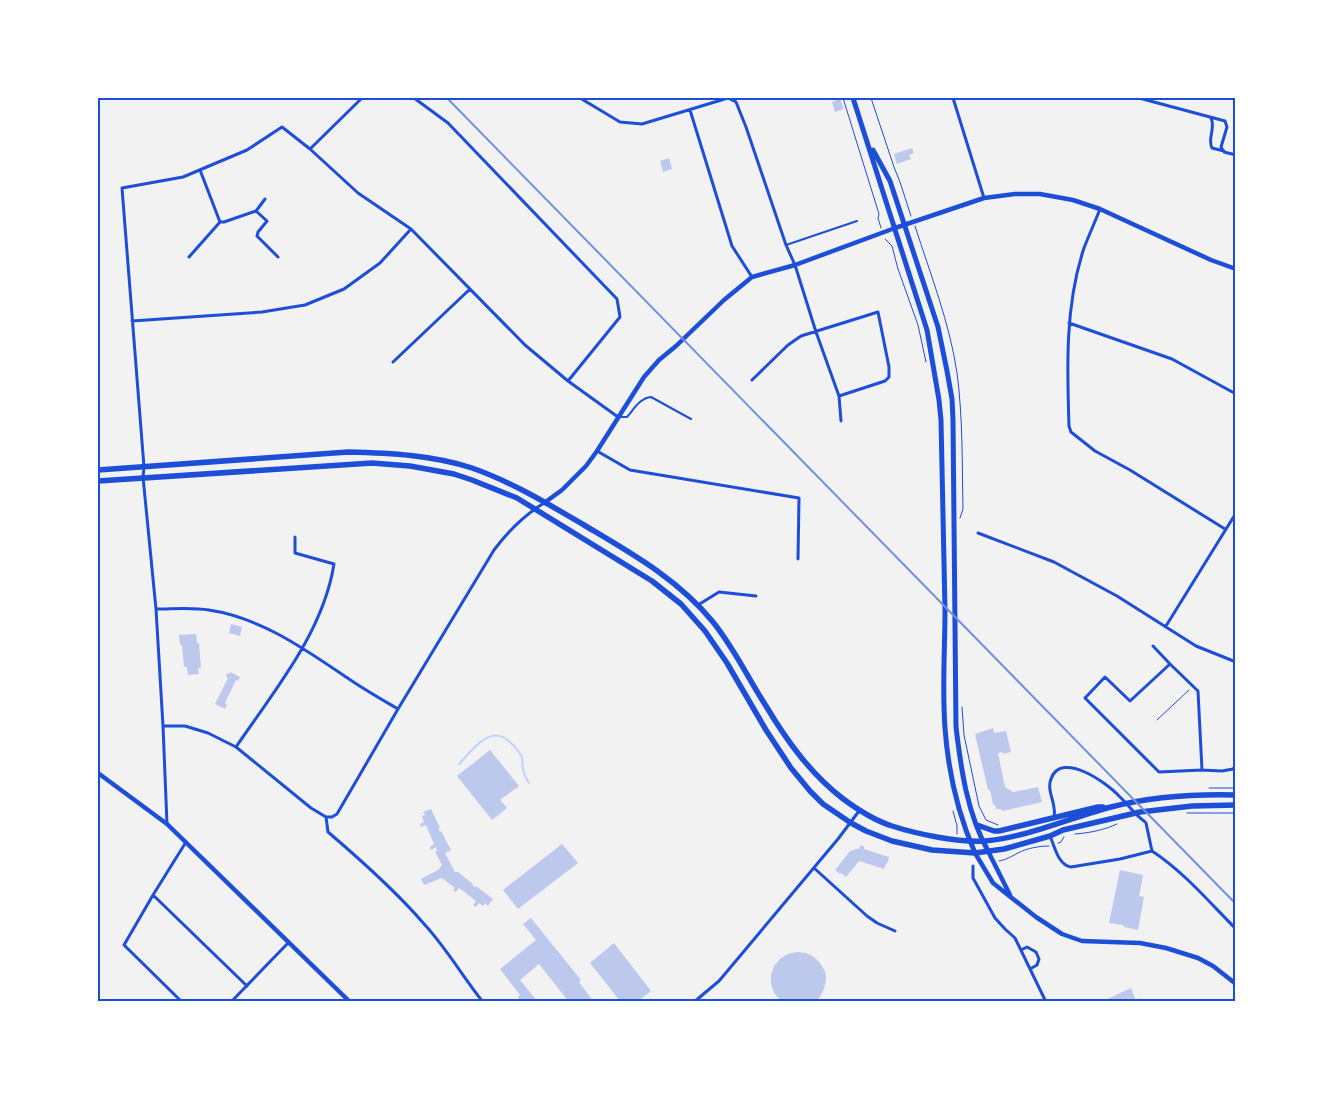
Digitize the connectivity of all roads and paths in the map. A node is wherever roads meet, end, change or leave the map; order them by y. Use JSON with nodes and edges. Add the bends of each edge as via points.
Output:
{"nodes":[{"id":1,"x":362,"y":98,"type":"edge"},
{"id":2,"x":414,"y":98,"type":"edge"},
{"id":3,"x":580,"y":98,"type":"edge"},
{"id":4,"x":843,"y":98,"type":"edge"},
{"id":5,"x":853,"y":98,"type":"edge"},
{"id":6,"x":953,"y":98,"type":"edge"},
{"id":7,"x":1139,"y":98,"type":"edge"},
{"id":8,"x":690,"y":110,"type":"junction"},
{"id":9,"x":1211,"y":117,"type":"junction"},
{"id":10,"x":867,"y":139,"type":"junction"},
{"id":11,"x":310,"y":150,"type":"junction"},
{"id":12,"x":1224,"y":152,"type":"junction"},
{"id":13,"x":1236,"y":155,"type":"edge"},
{"id":14,"x":200,"y":170,"type":"junction"},
{"id":15,"x":265,"y":198,"type":"dead end"},
{"id":16,"x":984,"y":198,"type":"junction"},
{"id":17,"x":1100,"y":209,"type":"junction"},
{"id":18,"x":256,"y":211,"type":"junction"},
{"id":19,"x":857,"y":221,"type":"dead end"},
{"id":20,"x":220,"y":222,"type":"junction"},
{"id":21,"x":905,"y":225,"type":"junction"},
{"id":22,"x":895,"y":228,"type":"junction"},
{"id":23,"x":410,"y":229,"type":"junction"},
{"id":24,"x":883,"y":232,"type":"junction"},
{"id":25,"x":786,"y":245,"type":"junction"},
{"id":26,"x":189,"y":257,"type":"dead end"},
{"id":27,"x":278,"y":257,"type":"dead end"},
{"id":28,"x":795,"y":265,"type":"junction"},
{"id":29,"x":1236,"y":269,"type":"edge"},
{"id":30,"x":752,"y":277,"type":"junction"},
{"id":31,"x":470,"y":289,"type":"junction"},
{"id":32,"x":132,"y":321,"type":"junction"},
{"id":33,"x":1069,"y":323,"type":"junction"},
{"id":34,"x":816,"y":332,"type":"junction"},
{"id":35,"x":393,"y":362,"type":"dead end"},
{"id":36,"x":927,"y":366,"type":"dead end"},
{"id":37,"x":752,"y":380,"type":"dead end"},
{"id":38,"x":568,"y":381,"type":"junction"},
{"id":39,"x":1236,"y":394,"type":"edge"},
{"id":40,"x":839,"y":396,"type":"junction"},
{"id":41,"x":618,"y":417,"type":"junction"},
{"id":42,"x":691,"y":419,"type":"dead end"},
{"id":43,"x":841,"y":422,"type":"dead end"},
{"id":44,"x":597,"y":450,"type":"junction"},
{"id":45,"x":144,"y":467,"type":"junction"},
{"id":46,"x":98,"y":470,"type":"edge"},
{"id":47,"x":143,"y":477,"type":"junction"},
{"id":48,"x":98,"y":481,"type":"edge"},
{"id":49,"x":544,"y":502,"type":"junction"},
{"id":50,"x":535,"y":508,"type":"junction"},
{"id":51,"x":1236,"y":514,"type":"edge"},
{"id":52,"x":1225,"y":530,"type":"junction"},
{"id":53,"x":978,"y":533,"type":"dead end"},
{"id":54,"x":295,"y":537,"type":"dead end"},
{"id":55,"x":798,"y":559,"type":"dead end"},
{"id":56,"x":756,"y":596,"type":"dead end"},
{"id":57,"x":698,"y":605,"type":"junction"},
{"id":58,"x":156,"y":609,"type":"junction"},
{"id":59,"x":1166,"y":626,"type":"junction"},
{"id":60,"x":1153,"y":646,"type":"dead end"},
{"id":61,"x":303,"y":648,"type":"junction"},
{"id":62,"x":1236,"y":662,"type":"edge"},
{"id":63,"x":1170,"y":664,"type":"junction"},
{"id":64,"x":1193,"y":686,"type":"junction"},
{"id":65,"x":962,"y":704,"type":"dead end"},
{"id":66,"x":398,"y":710,"type":"junction"},
{"id":67,"x":1157,"y":720,"type":"dead end"},
{"id":68,"x":164,"y":726,"type":"junction"},
{"id":69,"x":236,"y":747,"type":"junction"},
{"id":70,"x":1236,"y":764,"type":"edge"},
{"id":71,"x":1202,"y":770,"type":"junction"},
{"id":72,"x":98,"y":773,"type":"edge"},
{"id":73,"x":1236,"y":794,"type":"edge"},
{"id":74,"x":1113,"y":806,"type":"junction"},
{"id":75,"x":1236,"y":806,"type":"edge"},
{"id":76,"x":859,"y":811,"type":"junction"},
{"id":77,"x":1236,"y":813,"type":"edge"},
{"id":78,"x":1181,"y":814,"type":"dead end"},
{"id":79,"x":326,"y":817,"type":"junction"},
{"id":80,"x":1054,"y":818,"type":"junction"},
{"id":81,"x":1119,"y":820,"type":"junction"},
{"id":82,"x":851,"y":823,"type":"junction"},
{"id":83,"x":167,"y":824,"type":"junction"},
{"id":84,"x":977,"y":825,"type":"junction"},
{"id":85,"x":1052,"y":825,"type":"junction"},
{"id":86,"x":1004,"y":826,"type":"dead end"},
{"id":87,"x":1073,"y":834,"type":"dead end"},
{"id":88,"x":1050,"y":836,"type":"junction"},
{"id":89,"x":1066,"y":836,"type":"dead end"},
{"id":90,"x":970,"y":841,"type":"junction"},
{"id":91,"x":983,"y":841,"type":"junction"},
{"id":92,"x":186,"y":842,"type":"junction"},
{"id":93,"x":1054,"y":844,"type":"junction"},
{"id":94,"x":988,"y":851,"type":"junction"},
{"id":95,"x":1152,"y":851,"type":"junction"},
{"id":96,"x":975,"y":853,"type":"junction"},
{"id":97,"x":1009,"y":859,"type":"dead end"},
{"id":98,"x":973,"y":866,"type":"dead end"},
{"id":99,"x":814,"y":868,"type":"junction"},
{"id":100,"x":153,"y":895,"type":"junction"},
{"id":101,"x":1012,"y":899,"type":"junction"},
{"id":102,"x":1236,"y":929,"type":"edge"},
{"id":103,"x":895,"y":931,"type":"dead end"},
{"id":104,"x":289,"y":942,"type":"junction"},
{"id":105,"x":1021,"y":950,"type":"junction"},
{"id":106,"x":1030,"y":969,"type":"junction"},
{"id":107,"x":98,"y":972,"type":"edge"},
{"id":108,"x":1236,"y":984,"type":"edge"},
{"id":109,"x":247,"y":986,"type":"junction"},
{"id":110,"x":99,"y":1002,"type":"edge"},
{"id":111,"x":182,"y":1002,"type":"edge"},
{"id":112,"x":231,"y":1002,"type":"edge"},
{"id":113,"x":350,"y":1002,"type":"edge"},
{"id":114,"x":484,"y":1002,"type":"edge"},
{"id":115,"x":694,"y":1002,"type":"edge"},
{"id":116,"x":1046,"y":1002,"type":"edge"}],
"edges":[{"from":1,"to":11,"type":"street"},
{"from":2,"to":38,"type":"street","via":[[448,123],[617,299],[620,317]]},
{"from":3,"to":8,"type":"street","via":[[620,122],[642,124]]},
{"from":4,"to":24,"type":"path"},
{"from":5,"to":10,"type":"main road"},
{"from":6,"to":16,"type":"street"},
{"from":7,"to":9,"type":"street"},
{"from":8,"to":25,"type":"street","via":[[728,98],[736,102]]},
{"from":8,"to":30,"type":"street","via":[[732,246]]},
{"from":9,"to":12,"type":"street","via":[[1210,144]]},
{"from":9,"to":12,"type":"street","via":[[1225,121],[1227,127],[1221,147]]},
{"from":10,"to":21,"type":"main road","via":[[890,181]]},
{"from":10,"to":22,"type":"main road"},
{"from":11,"to":14,"type":"street","via":[[282,127],[247,150]]},
{"from":11,"to":23,"type":"street","via":[[358,193]]},
{"from":12,"to":13,"type":"street"},
{"from":14,"to":20,"type":"street"},
{"from":14,"to":32,"type":"street","via":[[183,177],[122,188]]},
{"from":15,"to":18,"type":"street"},
{"from":16,"to":17,"type":"street","via":[[1040,194]]},
{"from":16,"to":21,"type":"street"},
{"from":17,"to":29,"type":"street"},
{"from":17,"to":33,"type":"street","via":[[1084,249]]},
{"from":18,"to":20,"type":"street"},
{"from":18,"to":27,"type":"street","via":[[267,221],[257,236]]},
{"from":19,"to":25,"type":"lane"},
{"from":20,"to":26,"type":"street"},
{"from":21,"to":22,"type":"street"},
{"from":21,"to":84,"type":"main road","via":[[938,328],[952,399],[956,727],[962,774]]},
{"from":22,"to":24,"type":"street"},
{"from":22,"to":90,"type":"main road","via":[[927,330],[940,400],[945,728],[958,804]]},
{"from":23,"to":31,"type":"street"},
{"from":23,"to":32,"type":"street","via":[[380,263],[351,284],[305,305],[262,312]]},
{"from":24,"to":28,"type":"street"},
{"from":24,"to":36,"type":"path","via":[[892,246],[911,303]]},
{"from":25,"to":28,"type":"street"},
{"from":28,"to":30,"type":"street"},
{"from":28,"to":34,"type":"street"},
{"from":30,"to":41,"type":"street","via":[[659,360]]},
{"from":31,"to":35,"type":"street"},
{"from":31,"to":38,"type":"street","via":[[525,345]]},
{"from":32,"to":45,"type":"street"},
{"from":33,"to":39,"type":"street","via":[[1172,359]]},
{"from":33,"to":52,"type":"street","via":[[1067,374],[1071,432],[1094,451]]},
{"from":34,"to":37,"type":"street","via":[[801,336],[788,345]]},
{"from":34,"to":40,"type":"street"},
{"from":34,"to":40,"type":"street","via":[[878,312],[889,377],[886,381]]},
{"from":38,"to":41,"type":"street"},
{"from":40,"to":43,"type":"street"},
{"from":41,"to":42,"type":"lane","via":[[627,417],[648,396]]},
{"from":41,"to":44,"type":"street"},
{"from":44,"to":49,"type":"street","via":[[562,490]]},
{"from":44,"to":55,"type":"street","via":[[630,470],[799,498]]},
{"from":45,"to":46,"type":"main road"},
{"from":45,"to":47,"type":"street"},
{"from":45,"to":49,"type":"main road","via":[[348,452],[413,455],[471,468]]},
{"from":47,"to":48,"type":"main road"},
{"from":47,"to":50,"type":"main road","via":[[337,465],[410,466],[472,480]]},
{"from":47,"to":58,"type":"street"},
{"from":49,"to":50,"type":"street"},
{"from":49,"to":57,"type":"main road","via":[[638,557]]},
{"from":50,"to":66,"type":"street","via":[[494,550]]},
{"from":50,"to":82,"type":"main road","via":[[652,581],[681,604],[722,655],[766,730],[810,792]]},
{"from":51,"to":52,"type":"street"},
{"from":52,"to":59,"type":"street"},
{"from":53,"to":59,"type":"street","via":[[1054,562]]},
{"from":54,"to":61,"type":"street","via":[[295,553],[334,564],[319,614]]},
{"from":56,"to":57,"type":"street","via":[[719,592]]},
{"from":57,"to":76,"type":"main road","via":[[725,639],[791,746],[825,784]]},
{"from":58,"to":61,"type":"street","via":[[211,610],[254,622]]},
{"from":58,"to":68,"type":"street"},
{"from":59,"to":62,"type":"street","via":[[1196,646]]},
{"from":60,"to":63,"type":"street"},
{"from":61,"to":66,"type":"street"},
{"from":61,"to":69,"type":"street"},
{"from":63,"to":64,"type":"street"},
{"from":63,"to":71,"type":"street","via":[[1130,701],[1105,677],[1085,698],[1159,772]]},
{"from":64,"to":67,"type":"path"},
{"from":64,"to":71,"type":"street","via":[[1198,691]]},
{"from":65,"to":86,"type":"path","via":[[964,735],[979,806],[986,820]]},
{"from":66,"to":79,"type":"street","via":[[337,814]]},
{"from":68,"to":69,"type":"street","via":[[185,726]]},
{"from":68,"to":83,"type":"street"},
{"from":69,"to":79,"type":"street"},
{"from":70,"to":71,"type":"street","via":[[1222,771]]},
{"from":72,"to":83,"type":"street"},
{"from":73,"to":74,"type":"main road","via":[[1161,798]]},
{"from":74,"to":80,"type":"main road"},
{"from":74,"to":85,"type":"main road"},
{"from":75,"to":81,"type":"main road","via":[[1164,808]]},
{"from":76,"to":82,"type":"street"},
{"from":76,"to":90,"type":"main road","via":[[890,826]]},
{"from":77,"to":78,"type":"path"},
{"from":79,"to":114,"type":"street","via":[[328,832],[406,903]]},
{"from":80,"to":84,"type":"main road","via":[[999,831]]},
{"from":80,"to":85,"type":"street"},
{"from":80,"to":95,"type":"street","via":[[1056,811],[1051,777],[1059,769],[1074,768],[1108,786],[1146,823]]},
{"from":81,"to":87,"type":"path","via":[[1106,828]]},
{"from":81,"to":88,"type":"main road","via":[[1063,830]]},
{"from":82,"to":96,"type":"main road","via":[[907,845]]},
{"from":82,"to":99,"type":"street"},
{"from":83,"to":92,"type":"street"},
{"from":84,"to":91,"type":"main road"},
{"from":85,"to":91,"type":"main road"},
{"from":88,"to":93,"type":"street"},
{"from":88,"to":94,"type":"main road"},
{"from":89,"to":93,"type":"path"},
{"from":90,"to":91,"type":"main road"},
{"from":90,"to":96,"type":"main road"},
{"from":91,"to":94,"type":"main road"},
{"from":92,"to":100,"type":"street"},
{"from":92,"to":104,"type":"street"},
{"from":93,"to":95,"type":"street","via":[[1062,863],[1071,867]]},
{"from":93,"to":97,"type":"path","via":[[1022,851]]},
{"from":94,"to":96,"type":"main road"},
{"from":94,"to":101,"type":"street"},
{"from":95,"to":102,"type":"street","via":[[1195,887]]},
{"from":96,"to":101,"type":"street","via":[[993,883]]},
{"from":98,"to":105,"type":"street","via":[[973,878],[995,918],[1015,938]]},
{"from":99,"to":103,"type":"street","via":[[868,916]]},
{"from":99,"to":115,"type":"street","via":[[719,981]]},
{"from":100,"to":109,"type":"street"},
{"from":100,"to":111,"type":"street","via":[[124,945]]},
{"from":101,"to":108,"type":"street","via":[[1062,934],[1082,941],[1140,943],[1166,948],[1198,958]]},
{"from":104,"to":109,"type":"street"},
{"from":104,"to":113,"type":"street"},
{"from":105,"to":106,"type":"street"},
{"from":105,"to":106,"type":"street","via":[[1027,947],[1036,952],[1037,965]]},
{"from":106,"to":116,"type":"street"},
{"from":107,"to":110,"type":"path"},
{"from":109,"to":112,"type":"street"}]}
